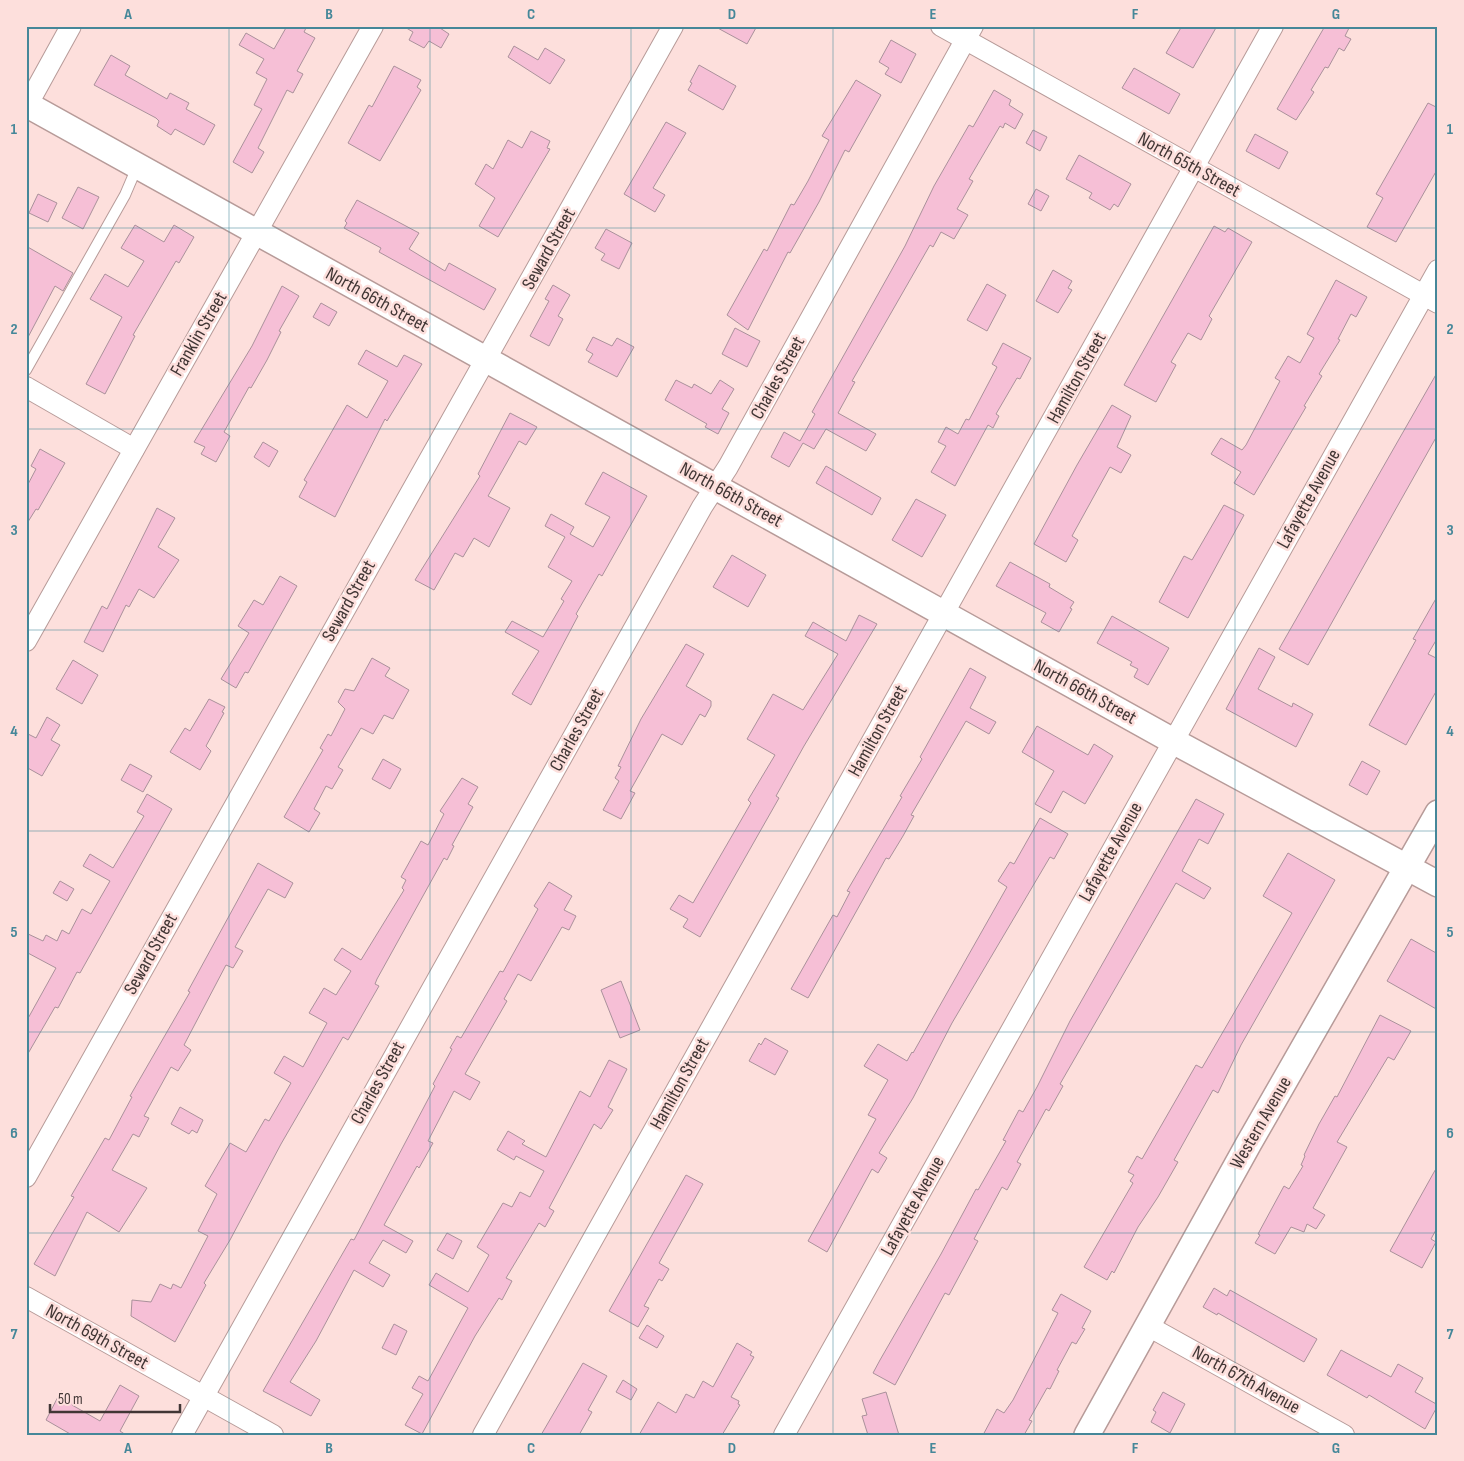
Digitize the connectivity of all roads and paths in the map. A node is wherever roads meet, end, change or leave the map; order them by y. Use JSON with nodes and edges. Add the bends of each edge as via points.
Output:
{"nodes":[{"id":1,"x":71,"y":26,"type":"edge"},
{"id":2,"x":373,"y":26,"type":"edge"},
{"id":3,"x":673,"y":26,"type":"edge"},
{"id":4,"x":941,"y":26,"type":"edge"},
{"id":5,"x":1273,"y":26,"type":"edge"},
{"id":6,"x":970,"y":33,"type":"edge"},
{"id":7,"x":27,"y":104,"type":"edge"},
{"id":8,"x":138,"y":166,"type":"junction"},
{"id":9,"x":1194,"y":168,"type":"junction"},
{"id":10,"x":257,"y":232,"type":"junction"},
{"id":11,"x":1438,"y":270,"type":"edge"},
{"id":12,"x":1431,"y":299,"type":"edge"},
{"id":13,"x":485,"y":359,"type":"junction"},
{"id":14,"x":26,"y":370,"type":"edge"},
{"id":15,"x":26,"y":388,"type":"edge"},
{"id":16,"x":134,"y":449,"type":"junction"},
{"id":17,"x":716,"y":487,"type":"junction"},
{"id":18,"x":944,"y":614,"type":"junction"},
{"id":19,"x":26,"y":641,"type":"edge"},
{"id":20,"x":1173,"y":741,"type":"junction"},
{"id":21,"x":1438,"y":813,"type":"edge"},
{"id":22,"x":1407,"y":869,"type":"junction"},
{"id":23,"x":1438,"y":884,"type":"edge"},
{"id":24,"x":26,"y":1177,"type":"edge"},
{"id":25,"x":26,"y":1297,"type":"edge"},
{"id":26,"x":1148,"y":1326,"type":"junction"},
{"id":27,"x":204,"y":1397,"type":"junction"},
{"id":28,"x":182,"y":1435,"type":"edge"},
{"id":29,"x":273,"y":1435,"type":"edge"},
{"id":30,"x":483,"y":1435,"type":"edge"},
{"id":31,"x":784,"y":1435,"type":"edge"},
{"id":32,"x":1087,"y":1435,"type":"edge"},
{"id":33,"x":1344,"y":1435,"type":"edge"}],
"edges":[{"from":1,"to":7,"type":"street"},
{"from":2,"to":10,"type":"street","name":"Franklin Street"},
{"from":3,"to":13,"type":"street","name":"Seward Street"},
{"from":4,"to":6,"type":"street","name":"North 65th Street"},
{"from":5,"to":9,"type":"street","name":"Hamilton Street"},
{"from":6,"to":9,"type":"street","name":"North 65th Street"},
{"from":6,"to":17,"type":"street","name":"Charles Street"},
{"from":7,"to":8,"type":"street","name":"North 66th Street"},
{"from":8,"to":10,"type":"street","name":"North 66th Street"},
{"from":8,"to":14,"type":"lane","via":[[125,195]]},
{"from":9,"to":12,"type":"street","name":"North 65th Street"},
{"from":9,"to":18,"type":"street","name":"Hamilton Street"},
{"from":10,"to":13,"type":"street","name":"North 66th Street"},
{"from":10,"to":16,"type":"street","name":"Franklin Street"},
{"from":11,"to":12,"type":"street","name":"Lafayette Avenue"},
{"from":12,"to":20,"type":"street","name":"Lafayette Avenue"},
{"from":13,"to":17,"type":"street","name":"North 66th Street"},
{"from":13,"to":24,"type":"street","name":"Seward Street"},
{"from":15,"to":16,"type":"street"},
{"from":16,"to":19,"type":"street","name":"Franklin Street"},
{"from":17,"to":18,"type":"street","name":"North 66th Street"},
{"from":17,"to":27,"type":"street","name":"Charles Street"},
{"from":18,"to":20,"type":"street","name":"North 66th Street"},
{"from":18,"to":30,"type":"street","name":"Hamilton Street"},
{"from":20,"to":22,"type":"street","name":"North 66th Street"},
{"from":20,"to":31,"type":"street","name":"Lafayette Avenue"},
{"from":21,"to":22,"type":"street","name":"Western Avenue"},
{"from":22,"to":23,"type":"street","name":"North 66th Street"},
{"from":22,"to":26,"type":"street","name":"Western Avenue"},
{"from":25,"to":27,"type":"street","name":"North 69th Street"},
{"from":26,"to":32,"type":"street","name":"Western Avenue"},
{"from":26,"to":33,"type":"street","name":"North 67th Avenue"},
{"from":27,"to":28,"type":"street","name":"Charles Street"},
{"from":27,"to":29,"type":"street","name":"North 69th Street"}]}
